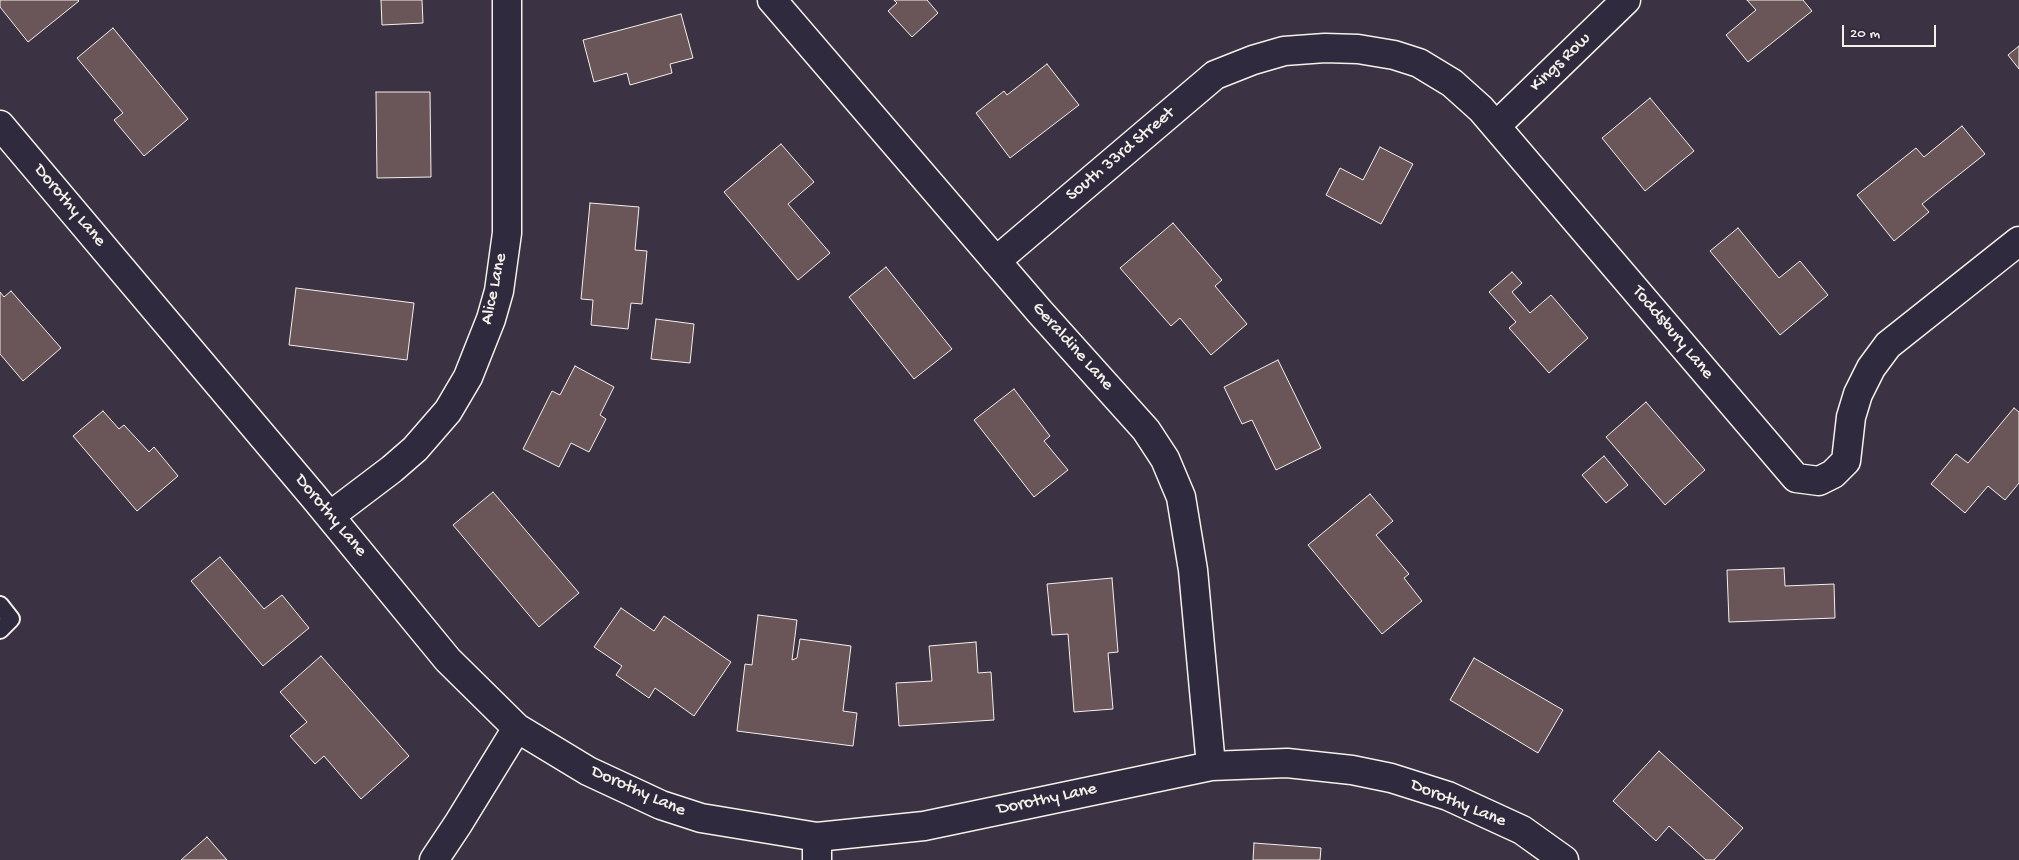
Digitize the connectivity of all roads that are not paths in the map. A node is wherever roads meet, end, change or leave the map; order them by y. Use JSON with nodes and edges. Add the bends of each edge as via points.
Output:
{"nodes":[{"id":1,"x":507,"y":0,"type":"edge"},
{"id":2,"x":772,"y":0,"type":"edge"},
{"id":3,"x":1626,"y":0,"type":"edge"},
{"id":4,"x":1253,"y":60,"type":"joint"},
{"id":5,"x":0,"y":125,"type":"edge"},
{"id":6,"x":1496,"y":126,"type":"junction"},
{"id":7,"x":2019,"y":241,"type":"edge"},
{"id":8,"x":996,"y":261,"type":"junction"},
{"id":9,"x":330,"y":516,"type":"junction"},
{"id":10,"x":0,"y":605,"type":"edge"},
{"id":11,"x":0,"y":630,"type":"edge"},
{"id":12,"x":517,"y":728,"type":"junction"},
{"id":13,"x":1211,"y":766,"type":"junction"},
{"id":14,"x":817,"y":848,"type":"edge"},
{"id":15,"x":434,"y":860,"type":"edge"},
{"id":16,"x":1564,"y":860,"type":"edge"}],
"edges":[{"from":1,"to":9,"type":"street","name":"Alice Lane","via":[[507,233],[492,319],[468,377],[448,411],[415,449]]},
{"from":2,"to":8,"type":"street","name":"Geraldine Lane"},
{"from":3,"to":6,"type":"street","name":"Kings Row"},
{"from":4,"to":6,"type":"street","name":"Toddsbury Lane","via":[[1284,51],[1325,48],[1394,55],[1419,63],[1452,83]]},
{"from":4,"to":8,"type":"street","name":"South 33rd Street","via":[[1215,75]]},
{"from":5,"to":9,"type":"street","name":"Dorothy Lane"},
{"from":6,"to":7,"type":"street","name":"Toddsbury Lane","via":[[1796,478],[1819,482],[1846,461],[1851,417],[1858,394],[1888,345]]},
{"from":8,"to":13,"type":"street","name":"Geraldine Lane","via":[[1146,430],[1165,459],[1181,497],[1193,570]]},
{"from":9,"to":12,"type":"street","name":"Dorothy Lane","via":[[448,660]]},
{"from":10,"to":11,"type":"lane","via":[[11,619]]},
{"from":12,"to":14,"type":"street","name":"Dorothy Lane","via":[[588,771],[661,805]]},
{"from":12,"to":15,"type":"street"},
{"from":13,"to":14,"type":"street","name":"Dorothy Lane"},
{"from":13,"to":16,"type":"street","name":"Dorothy Lane","via":[[1287,764],[1352,770],[1391,778],[1448,796],[1522,830]]}]}
